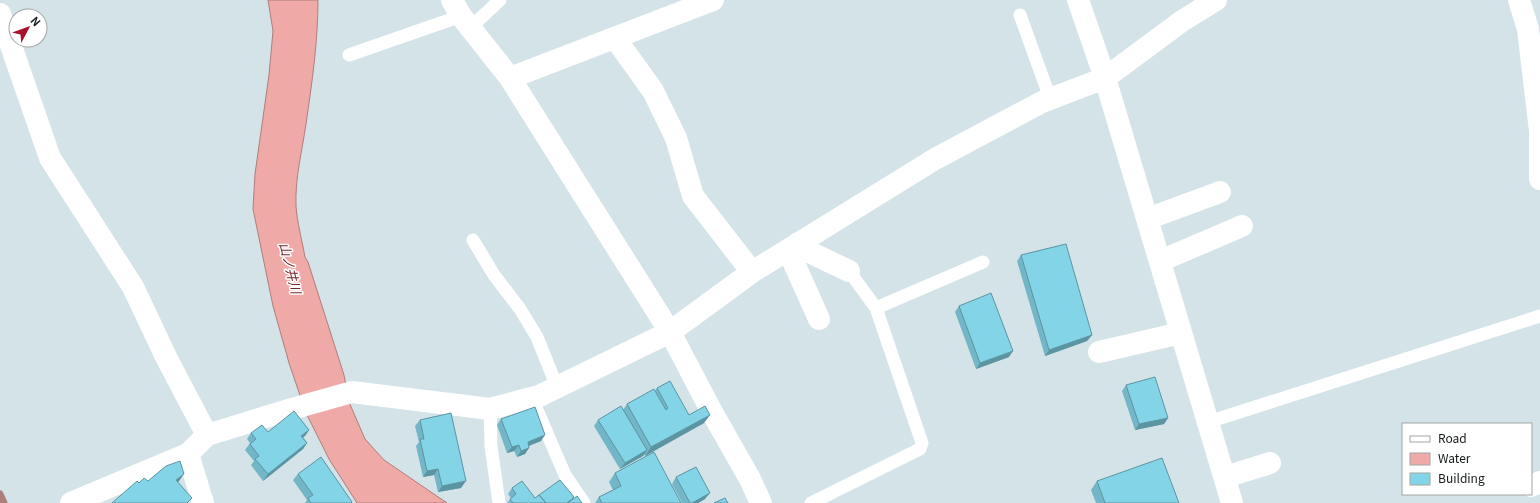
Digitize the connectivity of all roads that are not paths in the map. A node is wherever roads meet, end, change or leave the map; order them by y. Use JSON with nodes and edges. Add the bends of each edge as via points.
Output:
{"nodes":[{"id":1,"x":500,"y":0,"type":"edge"},
{"id":2,"x":713,"y":0,"type":"edge"},
{"id":3,"x":1078,"y":0,"type":"edge"},
{"id":4,"x":1216,"y":0,"type":"edge"},
{"id":5,"x":1519,"y":0,"type":"edge"},
{"id":6,"x":0,"y":14,"type":"edge"},
{"id":7,"x":461,"y":15,"type":"edge"},
{"id":8,"x":1020,"y":15,"type":"dead end"},
{"id":9,"x":615,"y":38,"type":"junction"},
{"id":10,"x":349,"y":55,"type":"dead end"},
{"id":11,"x":510,"y":78,"type":"junction"},
{"id":12,"x":1105,"y":78,"type":"junction"},
{"id":13,"x":1050,"y":98,"type":"junction"},
{"id":14,"x":1540,"y":179,"type":"edge"},
{"id":15,"x":1220,"y":192,"type":"dead end"},
{"id":16,"x":1147,"y":218,"type":"junction"},
{"id":17,"x":1242,"y":226,"type":"dead end"},
{"id":18,"x":472,"y":240,"type":"dead end"},
{"id":19,"x":793,"y":246,"type":"junction"},
{"id":20,"x":1160,"y":261,"type":"junction"},
{"id":21,"x":983,"y":262,"type":"dead end"},
{"id":22,"x":849,"y":271,"type":"joint"},
{"id":23,"x":752,"y":272,"type":"junction"},
{"id":24,"x":876,"y":308,"type":"junction"},
{"id":25,"x":1540,"y":316,"type":"edge"},
{"id":26,"x":819,"y":320,"type":"dead end"},
{"id":27,"x":670,"y":332,"type":"junction"},
{"id":28,"x":1181,"y":333,"type":"junction"},
{"id":29,"x":1100,"y":352,"type":"dead end"},
{"id":30,"x":557,"y":387,"type":"junction"},
{"id":31,"x":532,"y":398,"type":"junction"},
{"id":32,"x":490,"y":409,"type":"junction"},
{"id":33,"x":1208,"y":422,"type":"junction"},
{"id":34,"x":207,"y":435,"type":"junction"},
{"id":35,"x":188,"y":454,"type":"junction"},
{"id":36,"x":1270,"y":463,"type":"dead end"},
{"id":37,"x":1225,"y":477,"type":"junction"},
{"id":38,"x":71,"y":503,"type":"edge"},
{"id":39,"x":204,"y":503,"type":"edge"},
{"id":40,"x":499,"y":503,"type":"edge"},
{"id":41,"x":584,"y":503,"type":"edge"},
{"id":42,"x":761,"y":503,"type":"edge"},
{"id":43,"x":811,"y":503,"type":"edge"},
{"id":44,"x":1232,"y":503,"type":"edge"}],
"edges":[{"from":1,"to":7,"type":"lane"},
{"from":2,"to":9,"type":"street"},
{"from":3,"to":12,"type":"street"},
{"from":4,"to":12,"type":"street","via":[[1182,21]]},
{"from":5,"to":14,"type":"street","via":[[1528,30],[1540,131]]},
{"from":6,"to":34,"type":"street","via":[[50,158],[133,287]]},
{"from":7,"to":10,"type":"lane"},
{"from":7,"to":11,"type":"street"},
{"from":8,"to":13,"type":"lane"},
{"from":9,"to":11,"type":"street"},
{"from":9,"to":23,"type":"street","via":[[653,91],[676,138],[693,196]]},
{"from":11,"to":27,"type":"street"},
{"from":12,"to":13,"type":"street"},
{"from":12,"to":16,"type":"street"},
{"from":13,"to":19,"type":"street","via":[[935,159]]},
{"from":15,"to":16,"type":"street"},
{"from":16,"to":20,"type":"street"},
{"from":17,"to":20,"type":"street"},
{"from":18,"to":30,"type":"lane","via":[[537,337]]},
{"from":19,"to":22,"type":"street"},
{"from":19,"to":23,"type":"street"},
{"from":19,"to":26,"type":"street"},
{"from":20,"to":28,"type":"street"},
{"from":21,"to":24,"type":"lane"},
{"from":22,"to":24,"type":"lane"},
{"from":23,"to":27,"type":"street"},
{"from":24,"to":43,"type":"lane","via":[[922,443],[920,448]]},
{"from":25,"to":33,"type":"lane"},
{"from":27,"to":30,"type":"street"},
{"from":27,"to":42,"type":"street"},
{"from":28,"to":29,"type":"street"},
{"from":28,"to":33,"type":"street"},
{"from":30,"to":31,"type":"street"},
{"from":31,"to":32,"type":"street"},
{"from":31,"to":41,"type":"lane","via":[[565,475]]},
{"from":32,"to":34,"type":"street","via":[[352,392]]},
{"from":32,"to":40,"type":"lane","via":[[491,446]]},
{"from":33,"to":37,"type":"street"},
{"from":34,"to":35,"type":"street"},
{"from":35,"to":38,"type":"street"},
{"from":35,"to":39,"type":"street"},
{"from":36,"to":37,"type":"street"},
{"from":37,"to":44,"type":"street"}]}
